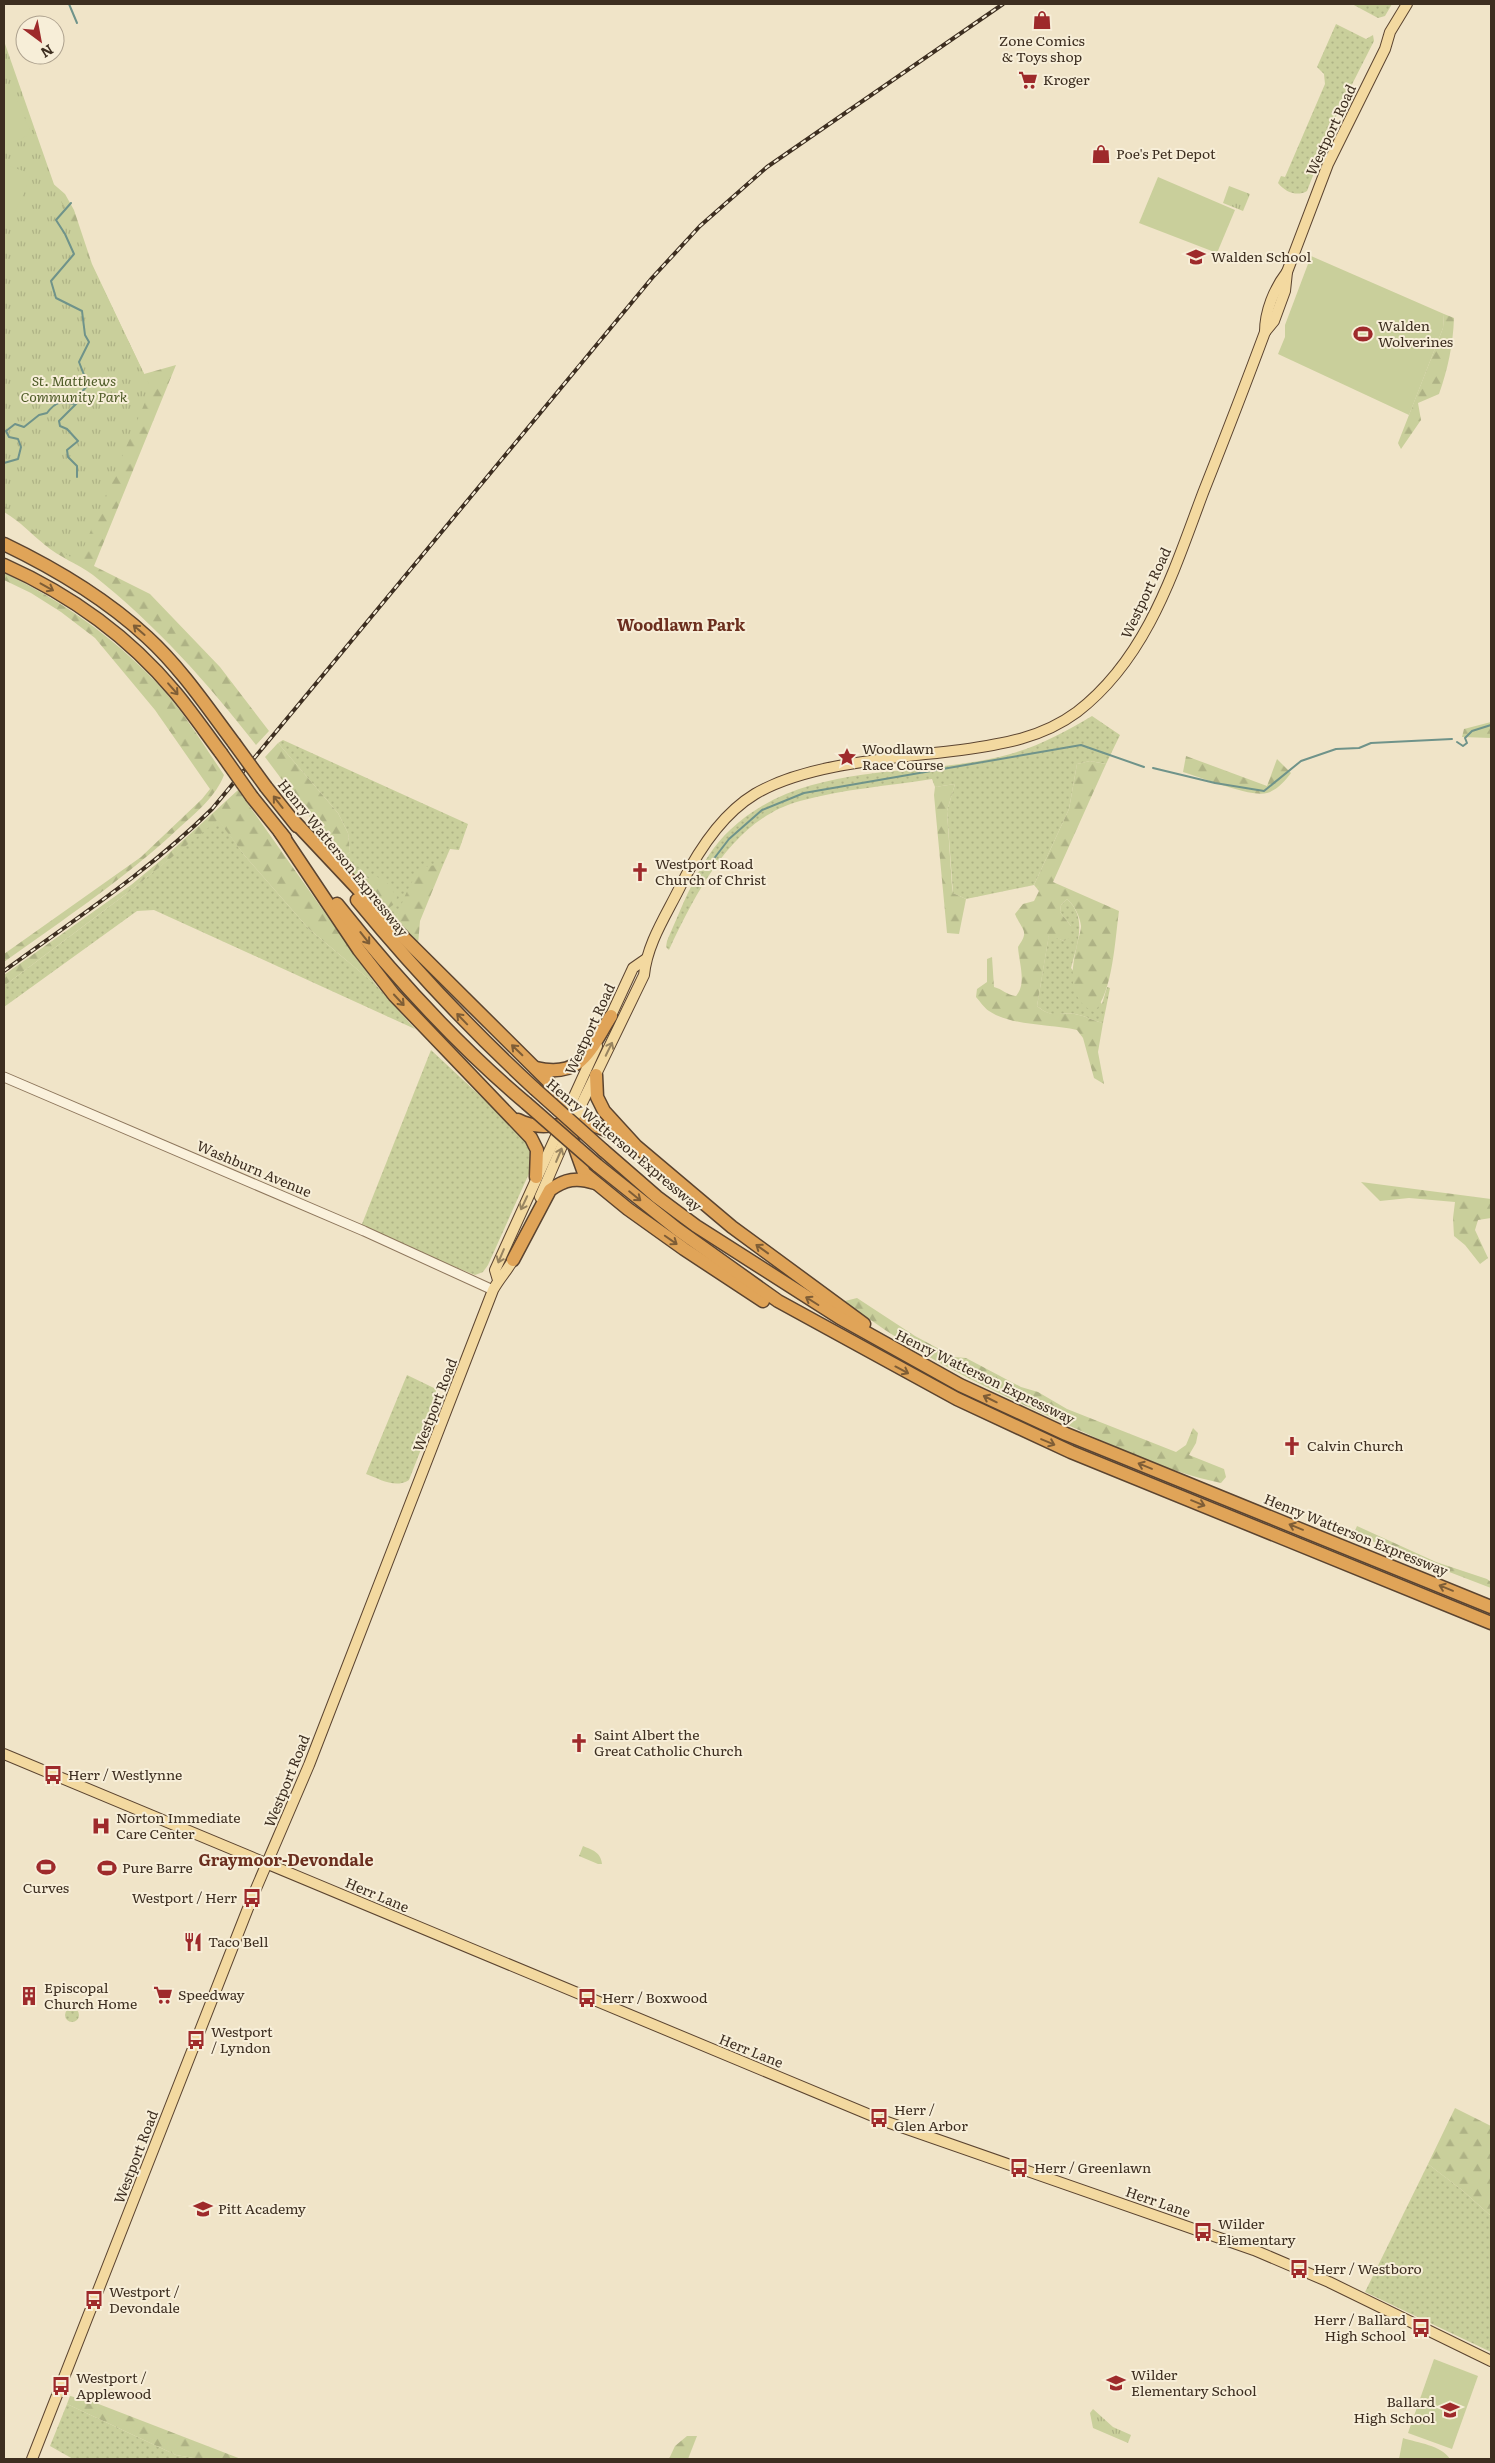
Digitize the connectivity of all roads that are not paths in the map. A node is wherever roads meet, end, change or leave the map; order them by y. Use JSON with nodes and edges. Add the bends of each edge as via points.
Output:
{"nodes":[{"id":1,"x":1407,"y":4,"type":"edge"},
{"id":2,"x":4,"y":544,"type":"edge"},
{"id":3,"x":4,"y":565,"type":"edge"},
{"id":4,"x":293,"y":820,"type":"junction"},
{"id":5,"x":280,"y":832,"type":"junction"},
{"id":6,"x":646,"y":958,"type":"junction"},
{"id":7,"x":611,"y":1016,"type":"junction"},
{"id":8,"x":536,"y":1068,"type":"junction"},
{"id":9,"x":596,"y":1075,"type":"junction"},
{"id":10,"x":4,"y":1077,"type":"edge"},
{"id":11,"x":514,"y":1118,"type":"junction"},
{"id":12,"x":566,"y":1125,"type":"junction"},
{"id":13,"x":636,"y":1146,"type":"junction"},
{"id":14,"x":536,"y":1178,"type":"junction"},
{"id":15,"x":595,"y":1183,"type":"junction"},
{"id":16,"x":514,"y":1260,"type":"junction"},
{"id":17,"x":498,"y":1280,"type":"junction"},
{"id":18,"x":493,"y":1290,"type":"junction"},
{"id":19,"x":882,"y":1359,"type":"junction"},
{"id":20,"x":914,"y":1360,"type":"junction"},
{"id":21,"x":1491,"y":1607,"type":"edge"},
{"id":22,"x":1491,"y":1623,"type":"edge"},
{"id":23,"x":4,"y":1754,"type":"edge"},
{"id":24,"x":267,"y":1865,"type":"junction"},
{"id":25,"x":1491,"y":2361,"type":"edge"},
{"id":26,"x":32,"y":2459,"type":"edge"}],
"edges":[{"from":1,"to":6,"type":"main road","name":"Westport Road","via":[[1390,32],[1385,49],[1340,138],[1287,272],[1285,291],[1273,325],[1265,332],[1160,603],[1135,649],[1103,688],[1065,720],[1049,729],[1004,744],[806,774],[753,796],[720,825],[687,872]]},
{"from":4,"to":2,"type":"highway","name":"Henry Watterson Expressway","one_way":true,"bridge":true,"via":[[197,692],[148,638],[84,588]]},
{"from":3,"to":5,"type":"highway","one_way":true,"bridge":true,"via":[[66,598],[130,646],[175,691]]},
{"from":8,"to":4,"type":"highway","one_way":true,"via":[[404,938]]},
{"from":20,"to":4,"type":"highway","name":"Henry Watterson Expressway","one_way":true,"bridge":true,"via":[[832,1313],[696,1226],[657,1197],[535,1089],[408,963]]},
{"from":5,"to":11,"type":"highway","one_way":true,"via":[[359,950],[394,995]]},
{"from":5,"to":19,"type":"highway","one_way":true,"bridge":true,"via":[[384,963],[485,1069],[597,1165],[745,1279],[778,1302]]},
{"from":6,"to":7,"type":"main road","name":"Westport Road","via":[[633,968]]},
{"from":9,"to":6,"type":"main road","name":"Westport Road","one_way":true,"via":[[644,975]]},
{"from":7,"to":8,"type":"highway","via":[[578,1064],[561,1071]]},
{"from":7,"to":12,"type":"main road","name":"Westport Road"},
{"from":8,"to":12,"type":"highway","via":[[556,1095]]},
{"from":9,"to":12,"type":"main road","name":"Westport Road"},
{"from":9,"to":13,"type":"highway","via":[[596,1097],[604,1111]]},
{"from":10,"to":18,"type":"street","name":"Washburn Avenue","via":[[364,1231]]},
{"from":11,"to":12,"type":"highway","via":[[529,1126]]},
{"from":11,"to":14,"type":"highway","via":[[537,1150]]},
{"from":12,"to":13,"type":"highway","via":[[599,1127]]},
{"from":12,"to":14,"type":"main road","name":"Westport Road"},
{"from":12,"to":15,"type":"highway","via":[[578,1161]]},
{"from":16,"to":12,"type":"main road","name":"Westport Road","one_way":true},
{"from":20,"to":13,"type":"highway","one_way":true,"via":[[732,1227]]},
{"from":14,"to":17,"type":"main road","name":"Westport Road","one_way":true,"via":[[495,1270]]},
{"from":15,"to":16,"type":"highway","via":[[571,1179],[550,1190]]},
{"from":15,"to":19,"type":"highway","one_way":true,"via":[[744,1290],[792,1318]]},
{"from":16,"to":17,"type":"main road","name":"Westport Road"},
{"from":17,"to":18,"type":"main road","name":"Westport Road"},
{"from":18,"to":24,"type":"main road","name":"Westport Road"},
{"from":19,"to":22,"type":"highway","one_way":true,"via":[[1031,1434]]},
{"from":21,"to":20,"type":"highway","name":"Henry Watterson Expressway","one_way":true,"via":[[1066,1434]]},
{"from":23,"to":24,"type":"main road","name":"Herr Lane"},
{"from":24,"to":25,"type":"main road","name":"Herr Lane","via":[[887,2122],[1254,2250],[1329,2282]]},
{"from":24,"to":26,"type":"main road","name":"Westport Road"}]}
